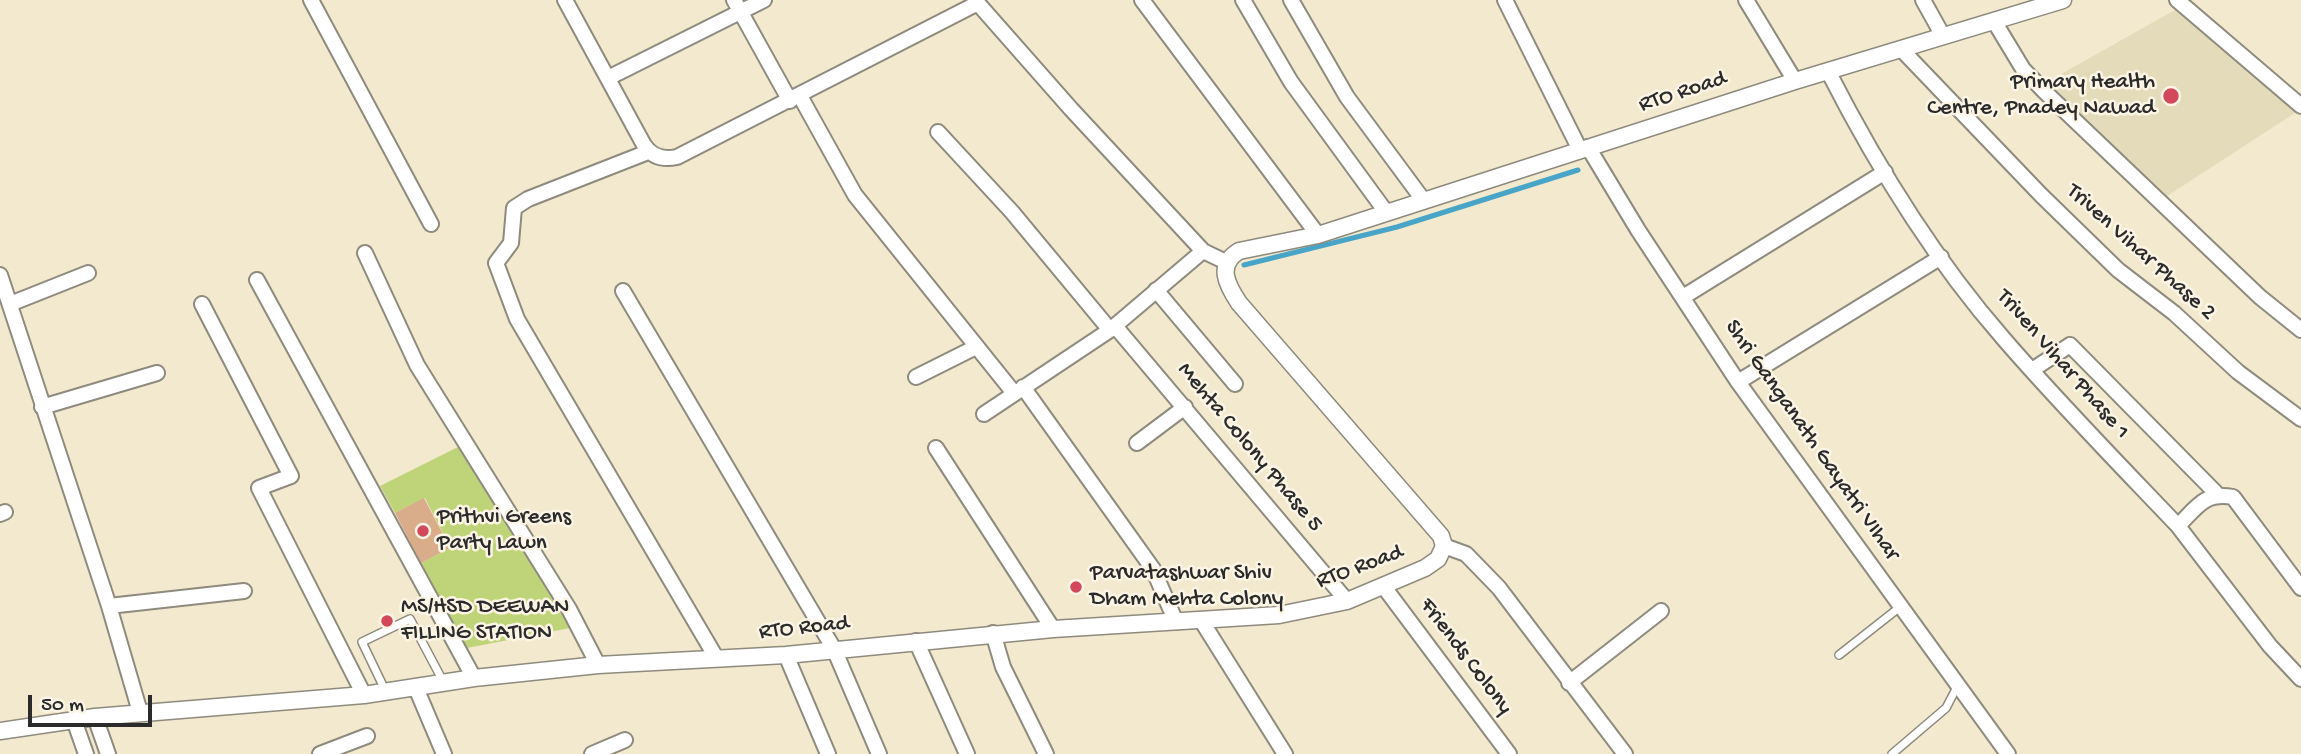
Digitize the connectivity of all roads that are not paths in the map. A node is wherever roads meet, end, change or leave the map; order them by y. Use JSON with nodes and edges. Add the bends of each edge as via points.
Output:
{"nodes":[{"id":1,"x":311,"y":0,"type":"edge"},
{"id":2,"x":565,"y":0,"type":"edge"},
{"id":3,"x":734,"y":0,"type":"edge"},
{"id":4,"x":764,"y":0,"type":"edge"},
{"id":5,"x":1142,"y":0,"type":"edge"},
{"id":6,"x":1243,"y":0,"type":"edge"},
{"id":7,"x":1291,"y":0,"type":"edge"},
{"id":8,"x":1505,"y":0,"type":"edge"},
{"id":9,"x":1746,"y":0,"type":"edge"},
{"id":10,"x":1923,"y":0,"type":"edge"},
{"id":11,"x":2063,"y":0,"type":"edge"},
{"id":12,"x":2177,"y":0,"type":"edge"},
{"id":13,"x":977,"y":2,"type":"edge"},
{"id":14,"x":2043,"y":3,"type":"edge"},
{"id":15,"x":743,"y":12,"type":"junction"},
{"id":16,"x":1994,"y":21,"type":"junction"},
{"id":17,"x":1943,"y":36,"type":"junction"},
{"id":18,"x":1901,"y":49,"type":"junction"},
{"id":19,"x":1828,"y":71,"type":"junction"},
{"id":20,"x":608,"y":78,"type":"junction"},
{"id":21,"x":1795,"y":81,"type":"junction"},
{"id":22,"x":795,"y":98,"type":"junction"},
{"id":23,"x":2301,"y":106,"type":"edge"},
{"id":24,"x":938,"y":132,"type":"dead end"},
{"id":25,"x":1584,"y":148,"type":"junction"},
{"id":26,"x":648,"y":152,"type":"junction"},
{"id":27,"x":1885,"y":172,"type":"junction"},
{"id":28,"x":1424,"y":201,"type":"junction"},
{"id":29,"x":1386,"y":212,"type":"junction"},
{"id":30,"x":430,"y":224,"type":"dead end"},
{"id":31,"x":1318,"y":235,"type":"junction"},
{"id":32,"x":1203,"y":251,"type":"junction"},
{"id":33,"x":365,"y":253,"type":"dead end"},
{"id":34,"x":1941,"y":257,"type":"junction"},
{"id":35,"x":1226,"y":262,"type":"junction"},
{"id":36,"x":88,"y":273,"type":"dead end"},
{"id":37,"x":0,"y":275,"type":"edge"},
{"id":38,"x":257,"y":280,"type":"dead end"},
{"id":39,"x":1156,"y":290,"type":"junction"},
{"id":40,"x":623,"y":291,"type":"dead end"},
{"id":41,"x":1683,"y":297,"type":"junction"},
{"id":42,"x":202,"y":303,"type":"dead end"},
{"id":43,"x":10,"y":304,"type":"junction"},
{"id":44,"x":1112,"y":328,"type":"junction"},
{"id":45,"x":2301,"y":330,"type":"edge"},
{"id":46,"x":976,"y":347,"type":"junction"},
{"id":47,"x":2032,"y":370,"type":"junction"},
{"id":48,"x":158,"y":373,"type":"dead end"},
{"id":49,"x":916,"y":377,"type":"dead end"},
{"id":50,"x":1738,"y":382,"type":"junction"},
{"id":51,"x":1236,"y":384,"type":"dead end"},
{"id":52,"x":1018,"y":390,"type":"junction"},
{"id":53,"x":42,"y":407,"type":"junction"},
{"id":54,"x":1185,"y":407,"type":"junction"},
{"id":55,"x":984,"y":414,"type":"dead end"},
{"id":56,"x":2301,"y":419,"type":"edge"},
{"id":57,"x":1137,"y":443,"type":"dead end"},
{"id":58,"x":936,"y":448,"type":"dead end"},
{"id":59,"x":2217,"y":494,"type":"junction"},
{"id":60,"x":2178,"y":526,"type":"junction"},
{"id":61,"x":1444,"y":546,"type":"junction"},
{"id":62,"x":1384,"y":587,"type":"junction"},
{"id":63,"x":2301,"y":589,"type":"edge"},
{"id":64,"x":244,"y":591,"type":"dead end"},
{"id":65,"x":1346,"y":601,"type":"junction"},
{"id":66,"x":109,"y":606,"type":"junction"},
{"id":67,"x":1900,"y":607,"type":"junction"},
{"id":68,"x":1661,"y":611,"type":"dead end"},
{"id":69,"x":1200,"y":620,"type":"junction"},
{"id":70,"x":1176,"y":622,"type":"junction"},
{"id":71,"x":1053,"y":628,"type":"junction"},
{"id":72,"x":993,"y":633,"type":"junction"},
{"id":73,"x":916,"y":640,"type":"junction"},
{"id":74,"x":834,"y":649,"type":"junction"},
{"id":75,"x":786,"y":654,"type":"junction"},
{"id":76,"x":1839,"y":655,"type":"dead end"},
{"id":77,"x":718,"y":659,"type":"junction"},
{"id":78,"x":598,"y":665,"type":"junction"},
{"id":79,"x":474,"y":678,"type":"junction"},
{"id":80,"x":2301,"y":679,"type":"edge"},
{"id":81,"x":444,"y":683,"type":"junction"},
{"id":82,"x":1569,"y":683,"type":"junction"},
{"id":83,"x":1957,"y":687,"type":"junction"},
{"id":84,"x":416,"y":688,"type":"junction"},
{"id":85,"x":387,"y":692,"type":"junction"},
{"id":86,"x":364,"y":695,"type":"junction"},
{"id":87,"x":140,"y":712,"type":"junction"},
{"id":88,"x":96,"y":717,"type":"junction"},
{"id":89,"x":74,"y":720,"type":"junction"},
{"id":90,"x":1,"y":727,"type":"edge"},
{"id":91,"x":367,"y":736,"type":"dead end"},
{"id":92,"x":625,"y":740,"type":"dead end"},
{"id":93,"x":86,"y":754,"type":"edge"},
{"id":94,"x":108,"y":754,"type":"edge"},
{"id":95,"x":320,"y":754,"type":"edge"},
{"id":96,"x":444,"y":754,"type":"edge"},
{"id":97,"x":592,"y":754,"type":"edge"},
{"id":98,"x":828,"y":754,"type":"edge"},
{"id":99,"x":879,"y":754,"type":"edge"},
{"id":100,"x":967,"y":754,"type":"edge"},
{"id":101,"x":1046,"y":754,"type":"edge"},
{"id":102,"x":1285,"y":754,"type":"edge"},
{"id":103,"x":1509,"y":754,"type":"edge"},
{"id":104,"x":1625,"y":754,"type":"edge"},
{"id":105,"x":1892,"y":754,"type":"edge"},
{"id":106,"x":2008,"y":754,"type":"edge"}],
"edges":[{"from":1,"to":30,"type":"street"},
{"from":2,"to":20,"type":"street"},
{"from":3,"to":15,"type":"street"},
{"from":4,"to":15,"type":"street"},
{"from":5,"to":31,"type":"street"},
{"from":6,"to":29,"type":"street","via":[[1291,82]]},
{"from":7,"to":28,"type":"street","via":[[1347,97]]},
{"from":8,"to":25,"type":"street","name":"Shri Ganganath Gayatri VIhar"},
{"from":9,"to":21,"type":"street"},
{"from":10,"to":17,"type":"street"},
{"from":11,"to":14,"type":"street","name":"RTO Road"},
{"from":12,"to":23,"type":"street"},
{"from":13,"to":22,"type":"street"},
{"from":13,"to":32,"type":"street"},
{"from":14,"to":16,"type":"street","name":"RTO Road"},
{"from":15,"to":20,"type":"street"},
{"from":15,"to":22,"type":"street"},
{"from":16,"to":17,"type":"street","name":"RTO Road"},
{"from":16,"to":45,"type":"street","via":[[2023,69],[2044,91],[2250,288]]},
{"from":17,"to":18,"type":"street","name":"RTO Road"},
{"from":18,"to":19,"type":"street","name":"RTO Road"},
{"from":18,"to":56,"type":"street","name":"Triven Vihar Phase 2","via":[[2118,270]]},
{"from":19,"to":21,"type":"street","name":"RTO Road"},
{"from":19,"to":27,"type":"street","name":"Triven Vihar Phase 1"},
{"from":20,"to":26,"type":"street"},
{"from":21,"to":25,"type":"street","name":"RTO Road"},
{"from":22,"to":26,"type":"street","via":[[677,157],[664,159]]},
{"from":22,"to":46,"type":"street","via":[[855,195]]},
{"from":24,"to":44,"type":"street","name":"Mehta Colony Phase 5"},
{"from":25,"to":28,"type":"street","name":"RTO Road"},
{"from":25,"to":41,"type":"street","name":"Shri Ganganath Gayatri VIhar"},
{"from":26,"to":77,"type":"street","via":[[514,208],[511,243],[496,263],[517,319]]},
{"from":27,"to":34,"type":"street","name":"Triven Vihar Phase 1"},
{"from":27,"to":41,"type":"street"},
{"from":28,"to":29,"type":"street","name":"RTO Road"},
{"from":29,"to":31,"type":"street","name":"RTO Road"},
{"from":31,"to":35,"type":"street","name":"RTO Road","via":[[1239,251]]},
{"from":32,"to":35,"type":"street"},
{"from":32,"to":39,"type":"street"},
{"from":33,"to":78,"type":"street","via":[[417,365],[569,609]]},
{"from":34,"to":47,"type":"street","name":"Triven Vihar Phase 1"},
{"from":34,"to":50,"type":"street"},
{"from":35,"to":61,"type":"street","via":[[1226,280],[1239,303],[1434,526]]},
{"from":36,"to":43,"type":"street"},
{"from":37,"to":43,"type":"street"},
{"from":38,"to":79,"type":"street"},
{"from":39,"to":44,"type":"street"},
{"from":39,"to":51,"type":"street"},
{"from":40,"to":74,"type":"street"},
{"from":41,"to":50,"type":"street","name":"Shri Ganganath Gayatri VIhar"},
{"from":42,"to":86,"type":"street","via":[[291,476],[259,488]]},
{"from":43,"to":53,"type":"street"},
{"from":44,"to":52,"type":"street"},
{"from":44,"to":54,"type":"street","name":"Mehta Colony Phase 5"},
{"from":46,"to":49,"type":"street"},
{"from":46,"to":52,"type":"street"},
{"from":47,"to":59,"type":"street","via":[[2070,345]]},
{"from":47,"to":60,"type":"street","name":"Triven Vihar Phase 1"},
{"from":48,"to":53,"type":"street"},
{"from":50,"to":67,"type":"street","name":"Shri Ganganath Gayatri VIhar"},
{"from":52,"to":55,"type":"street"},
{"from":52,"to":70,"type":"street","via":[[1153,569]]},
{"from":53,"to":66,"type":"street"},
{"from":54,"to":57,"type":"street"},
{"from":54,"to":65,"type":"street","name":"Mehta Colony Phase 5"},
{"from":58,"to":71,"type":"street"},
{"from":59,"to":60,"type":"street"},
{"from":59,"to":63,"type":"street","via":[[2233,497]]},
{"from":60,"to":80,"type":"street","name":"Triven Vihar Phase 1"},
{"from":61,"to":62,"type":"street","name":"RTO Road","via":[[1438,559],[1425,569]]},
{"from":61,"to":82,"type":"street","via":[[1466,554],[1500,588]]},
{"from":62,"to":65,"type":"street","name":"RTO Road"},
{"from":62,"to":103,"type":"street","name":"Friends Colony"},
{"from":64,"to":66,"type":"street"},
{"from":65,"to":69,"type":"street","name":"RTO Road","via":[[1279,615]]},
{"from":66,"to":87,"type":"street"},
{"from":67,"to":76,"type":"lane"},
{"from":67,"to":83,"type":"street","name":"Shri Ganganath Gayatri VIhar"},
{"from":68,"to":82,"type":"street"},
{"from":69,"to":70,"type":"street","name":"RTO Road"},
{"from":69,"to":102,"type":"street"},
{"from":70,"to":71,"type":"street","name":"RTO Road"},
{"from":71,"to":72,"type":"street","name":"RTO Road"},
{"from":72,"to":73,"type":"street","name":"RTO Road"},
{"from":72,"to":101,"type":"street","via":[[1003,667]]},
{"from":73,"to":74,"type":"street","name":"RTO Road"},
{"from":73,"to":100,"type":"street"},
{"from":74,"to":75,"type":"street","name":"RTO Road"},
{"from":74,"to":99,"type":"street"},
{"from":75,"to":77,"type":"street","name":"RTO Road"},
{"from":75,"to":98,"type":"street"},
{"from":77,"to":78,"type":"street","name":"RTO Road"},
{"from":78,"to":79,"type":"street","name":"RTO Road"},
{"from":79,"to":81,"type":"street","name":"RTO Road"},
{"from":81,"to":84,"type":"street","name":"RTO Road"},
{"from":81,"to":85,"type":"lane","via":[[410,619],[362,642]]},
{"from":82,"to":104,"type":"street"},
{"from":83,"to":105,"type":"lane","via":[[1946,708]]},
{"from":83,"to":106,"type":"street","name":"Shri Ganganath Gayatri VIhar"},
{"from":84,"to":85,"type":"street","name":"RTO Road"},
{"from":84,"to":96,"type":"street"},
{"from":85,"to":86,"type":"street","name":"RTO Road"},
{"from":86,"to":87,"type":"street","name":"RTO Road"},
{"from":87,"to":88,"type":"street","name":"RTO Road"},
{"from":88,"to":89,"type":"street","name":"RTO Road"},
{"from":88,"to":94,"type":"street"},
{"from":89,"to":90,"type":"street","name":"RTO Road"},
{"from":89,"to":93,"type":"street"},
{"from":91,"to":95,"type":"street"},
{"from":92,"to":97,"type":"street"}]}
